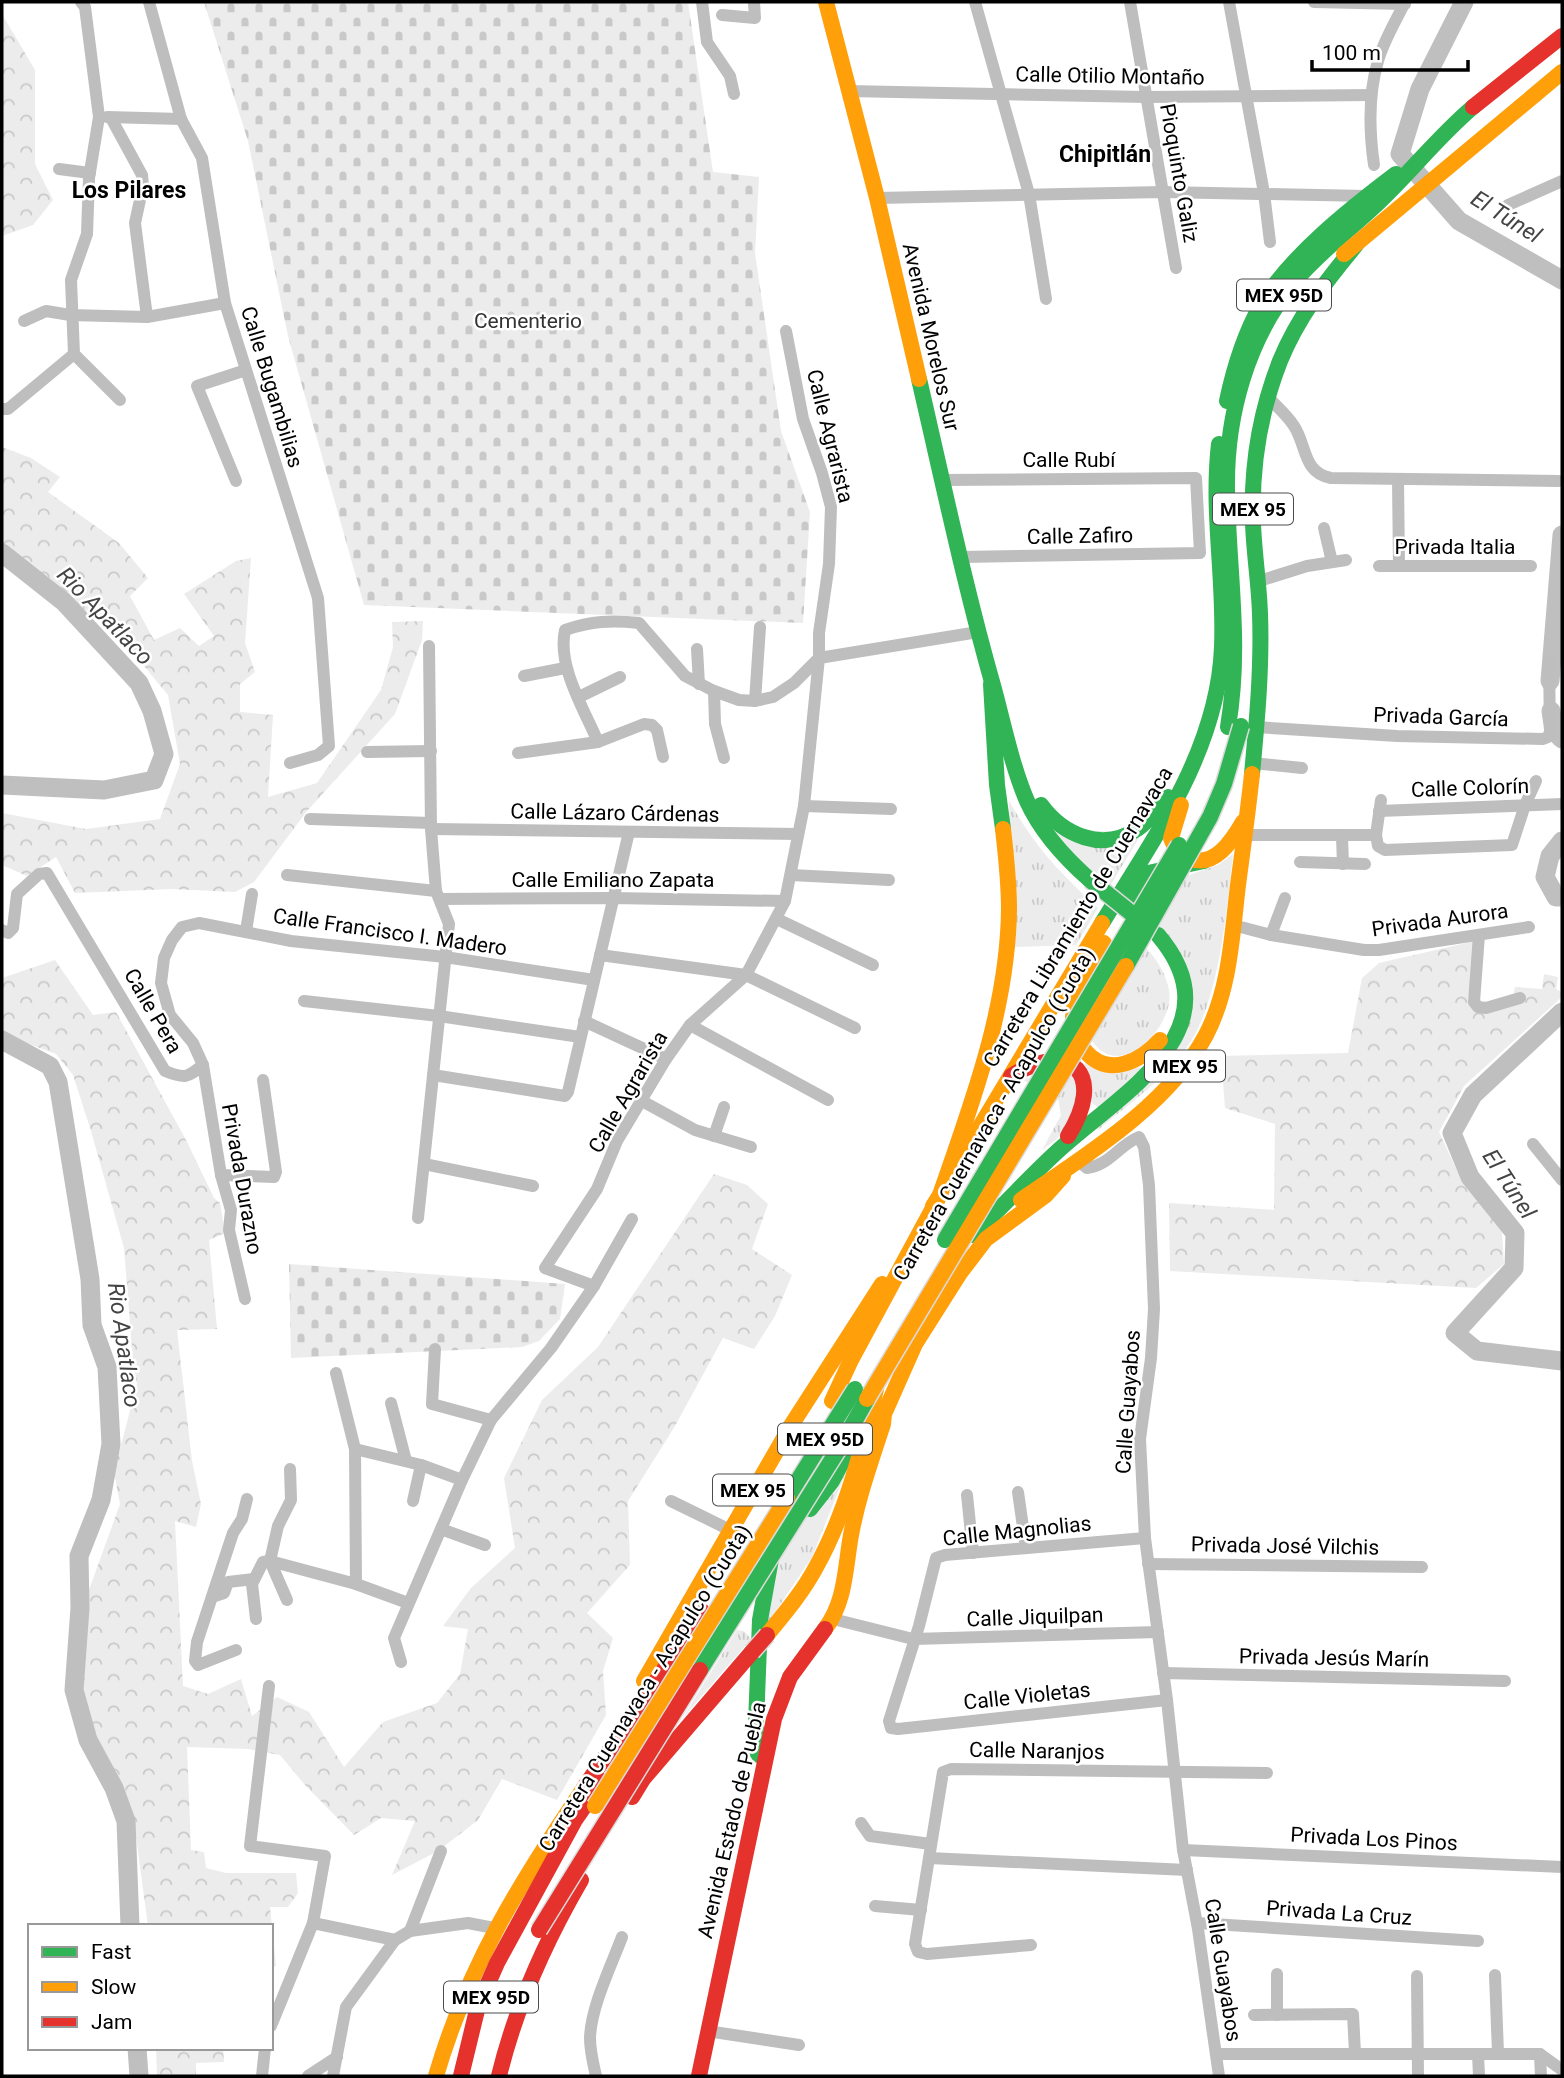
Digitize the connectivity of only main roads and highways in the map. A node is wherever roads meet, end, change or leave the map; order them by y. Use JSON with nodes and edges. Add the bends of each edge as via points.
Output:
{"nodes":[{"id":1,"x":826,"y":2,"type":"edge"},
{"id":2,"x":1562,"y":36,"type":"edge"},
{"id":3,"x":1561,"y":76,"type":"edge"},
{"id":4,"x":1373,"y":196,"type":"junction"},
{"id":5,"x":1364,"y":236,"type":"junction"},
{"id":6,"x":1241,"y":664,"type":"junction"},
{"id":7,"x":991,"y":684,"type":"junction"},
{"id":8,"x":1006,"y":726,"type":"junction"},
{"id":9,"x":996,"y":746,"type":"junction"},
{"id":10,"x":1200,"y":748,"type":"junction"},
{"id":11,"x":1189,"y":772,"type":"junction"},
{"id":12,"x":1248,"y":812,"type":"junction"},
{"id":13,"x":1204,"y":861,"type":"junction"},
{"id":14,"x":1087,"y":884,"type":"junction"},
{"id":15,"x":1155,"y":939,"type":"junction"},
{"id":16,"x":1007,"y":1079,"type":"junction"},
{"id":17,"x":1060,"y":1149,"type":"junction"},
{"id":18,"x":1077,"y":1160,"type":"junction"},
{"id":19,"x":940,"y":1195,"type":"junction"},
{"id":20,"x":977,"y":1231,"type":"junction"},
{"id":21,"x":876,"y":1389,"type":"junction"},
{"id":22,"x":832,"y":1401,"type":"dead end"},
{"id":23,"x":884,"y":1414,"type":"junction"},
{"id":24,"x":765,"y":1758,"type":"junction"},
{"id":25,"x":580,"y":1794,"type":"junction"},
{"id":26,"x":436,"y":2076,"type":"edge"},
{"id":27,"x":461,"y":2076,"type":"edge"},
{"id":28,"x":469,"y":2076,"type":"edge"},
{"id":29,"x":486,"y":2076,"type":"edge"},
{"id":30,"x":499,"y":2076,"type":"edge"},
{"id":31,"x":699,"y":2076,"type":"edge"}],
"edges":[{"from":1,"to":7,"type":"main road","name":"Avenida Morelos Sur","number":"MEX 95"},
{"from":2,"to":4,"type":"main road","name":"Carretera Cuernavaca - Acapulco (Cuota)","number":"MEX 95D"},
{"from":3,"to":5,"type":"main road","number":"MEX 95"},
{"from":4,"to":6,"type":"main road","name":"Carretera Cuernavaca - Acapulco (Cuota)","number":"MEX 95D","via":[[1285,294],[1248,366],[1228,451],[1227,487]]},
{"from":4,"to":10,"type":"main road","name":"Carretera Libramiento de Cuernavaca","number":"MEX 95","via":[[1314,243],[1271,289],[1235,363],[1216,477],[1220,676]]},
{"from":5,"to":6,"type":"main road","name":"Carretera Cuernavaca - Acapulco (Cuota)","number":"MEX 95D","via":[[1293,306],[1272,342],[1255,388],[1240,487],[1247,614]]},
{"from":5,"to":12,"type":"main road","number":"MEX 95","via":[[1307,309],[1284,350],[1260,425],[1253,485],[1260,626]]},
{"from":6,"to":28,"type":"main road","name":"Carretera Cuernavaca - Acapulco (Cuota)","number":"MEX 95D","bridge":true,"via":[[1224,744],[1183,838],[823,1443],[549,1883],[486,2008]]},
{"from":6,"to":29,"type":"main road","name":"Carretera Cuernavaca - Acapulco (Cuota)","number":"MEX 95D","bridge":true,"via":[[1246,699],[1234,754],[1196,845],[839,1447],[562,1889],[505,2006]]},
{"from":7,"to":8,"type":"main road","number":"MEX 95"},
{"from":7,"to":9,"type":"main road","number":"MEX 95"},
{"from":8,"to":11,"type":"main road","via":[[1042,806],[1059,827],[1081,836],[1105,839],[1130,834]]},
{"from":8,"to":14,"type":"main road","number":"MEX 95","via":[[1018,776],[1036,817]]},
{"from":9,"to":14,"type":"main road","via":[[1019,810],[1054,857]]},
{"from":9,"to":19,"type":"main road","number":"MEX 95","via":[[1008,868],[1007,944],[981,1075]]},
{"from":10,"to":11,"type":"main road","name":"Carretera Libramiento de Cuernavaca","number":"MEX 95"},
{"from":10,"to":13,"type":"main road","via":[[1171,838],[1182,855]]},
{"from":11,"to":16,"type":"main road","name":"Carretera Libramiento de Cuernavaca","number":"MEX 95"},
{"from":12,"to":13,"type":"main road","via":[[1227,847]]},
{"from":12,"to":18,"type":"main road","number":"MEX 95","via":[[1221,997],[1205,1038],[1165,1088]]},
{"from":13,"to":15,"type":"main road","via":[[1159,869],[1141,879],[1080,986],[1073,1028],[1094,1061],[1106,1066],[1131,1064],[1155,1047],[1173,1019],[1177,994]]},
{"from":14,"to":15,"type":"main road","bridge":true},
{"from":15,"to":17,"type":"main road","number":"MEX 95","via":[[1177,958],[1186,984],[1185,1011],[1177,1036],[1138,1080]]},
{"from":16,"to":17,"type":"main road","via":[[1026,1065],[1052,1059],[1074,1066],[1081,1075],[1084,1103]]},
{"from":16,"to":19,"type":"main road","name":"Carretera Libramiento de Cuernavaca","number":"MEX 95"},
{"from":17,"to":20,"type":"main road","number":"MEX 95"},
{"from":18,"to":20,"type":"main road","number":"MEX 95"},
{"from":18,"to":23,"type":"main road","name":"Avenida Estado de Puebla","via":[[1046,1195],[986,1240],[967,1265],[915,1344]]},
{"from":19,"to":22,"type":"main road"},
{"from":19,"to":25,"type":"main road","number":"MEX 95","via":[[820,1380]]},
{"from":20,"to":21,"type":"main road","number":"MEX 95","via":[[940,1266],[911,1304]]},
{"from":21,"to":23,"type":"main road"},
{"from":21,"to":25,"type":"main road","number":"MEX 95","via":[[823,1496],[724,1583]]},
{"from":21,"to":30,"type":"main road","bridge":true,"via":[[861,1449],[820,1561],[767,1635],[643,1779],[573,1894],[514,2018]]},
{"from":23,"to":24,"type":"main road","name":"Avenida Estado de Puebla","via":[[851,1535],[844,1594],[833,1619],[790,1677]]},
{"from":24,"to":27,"type":"main road","via":[[755,1749],[760,1620],[774,1548],[684,1685],[602,1780],[575,1820],[487,1984]]},
{"from":24,"to":31,"type":"main road","name":"Avenida Estado de Puebla"},
{"from":25,"to":26,"type":"main road","number":"MEX 95","via":[[494,1928]]}]}
